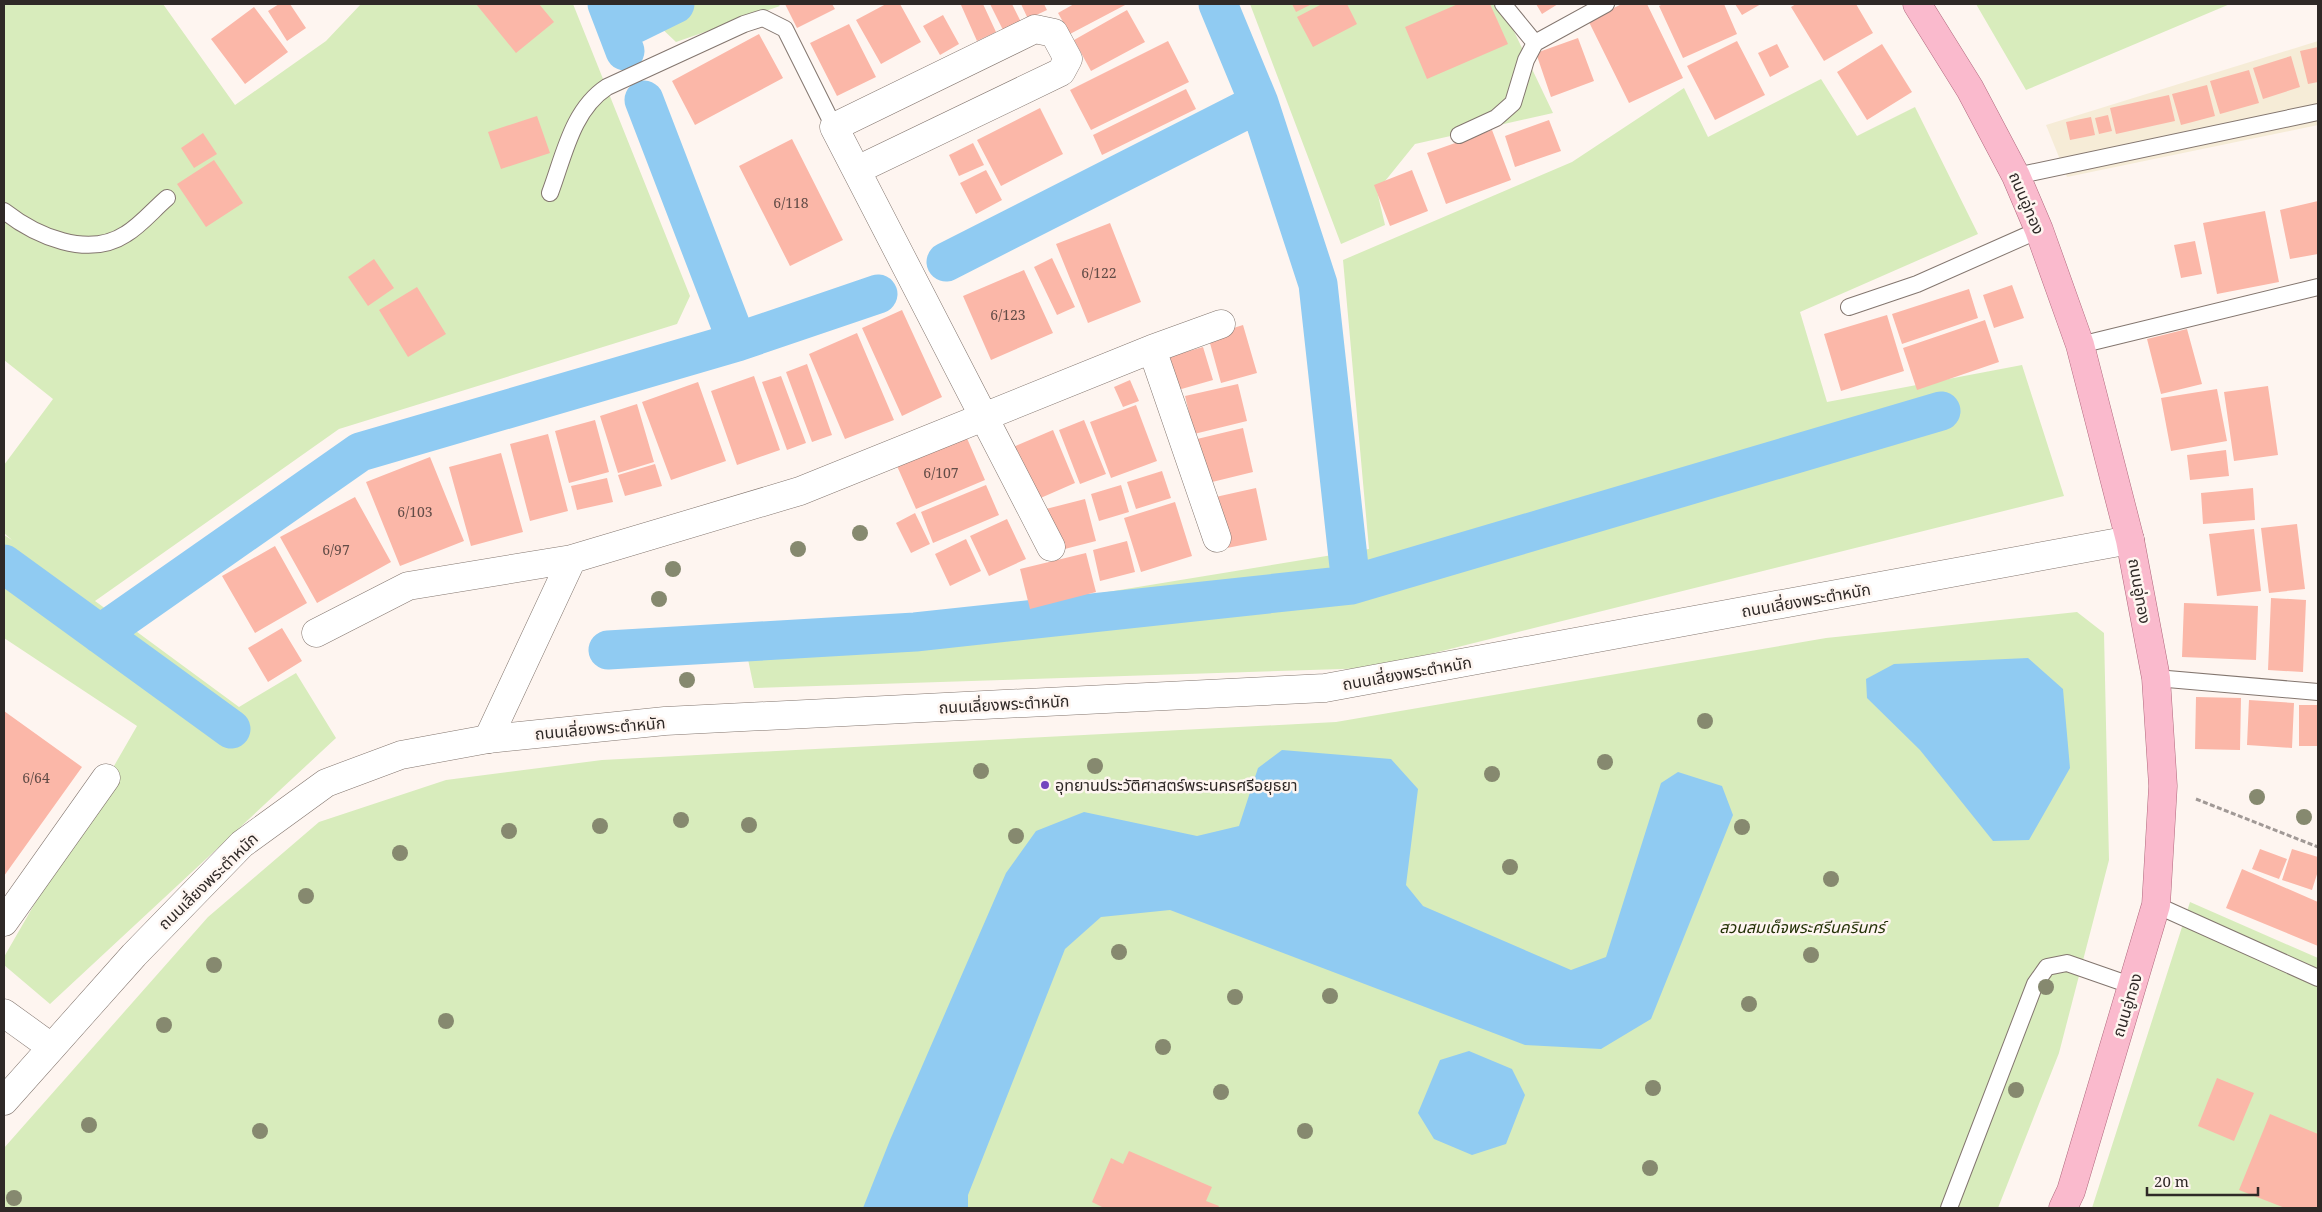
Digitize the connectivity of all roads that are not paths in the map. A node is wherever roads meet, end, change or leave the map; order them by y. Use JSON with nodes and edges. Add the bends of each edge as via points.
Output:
{"nodes":[{"id":1,"x":1503,"y":4,"type":"edge"},
{"id":2,"x":1606,"y":4,"type":"edge"},
{"id":3,"x":1917,"y":4,"type":"edge"},
{"id":4,"x":1535,"y":44,"type":"junction"},
{"id":5,"x":2318,"y":112,"type":"edge"},
{"id":6,"x":834,"y":127,"type":"junction"},
{"id":7,"x":1459,"y":135,"type":"dead end"},
{"id":8,"x":857,"y":170,"type":"junction"},
{"id":9,"x":2016,"y":176,"type":"junction"},
{"id":10,"x":550,"y":193,"type":"dead end"},
{"id":11,"x":167,"y":198,"type":"dead end"},
{"id":12,"x":4,"y":211,"type":"edge"},
{"id":13,"x":2039,"y":230,"type":"junction"},
{"id":14,"x":2318,"y":287,"type":"edge"},
{"id":15,"x":1849,"y":307,"type":"dead end"},
{"id":16,"x":1221,"y":324,"type":"dead end"},
{"id":17,"x":2080,"y":346,"type":"junction"},
{"id":18,"x":1152,"y":349,"type":"junction"},
{"id":19,"x":983,"y":416,"type":"junction"},
{"id":20,"x":1217,"y":538,"type":"dead end"},
{"id":21,"x":2130,"y":540,"type":"junction"},
{"id":22,"x":1051,"y":547,"type":"dead end"},
{"id":23,"x":572,"y":559,"type":"junction"},
{"id":24,"x":316,"y":633,"type":"dead end"},
{"id":25,"x":2156,"y":678,"type":"junction"},
{"id":26,"x":2318,"y":692,"type":"edge"},
{"id":27,"x":488,"y":739,"type":"junction"},
{"id":28,"x":106,"y":778,"type":"dead end"},
{"id":29,"x":2156,"y":906,"type":"junction"},
{"id":30,"x":4,"y":922,"type":"edge"},
{"id":31,"x":2318,"y":978,"type":"edge"},
{"id":32,"x":2133,"y":986,"type":"junction"},
{"id":33,"x":4,"y":1013,"type":"edge"},
{"id":34,"x":51,"y":1047,"type":"junction"},
{"id":35,"x":4,"y":1101,"type":"edge"},
{"id":36,"x":1949,"y":1208,"type":"edge"},
{"id":37,"x":2063,"y":1208,"type":"edge"}],
"edges":[{"from":1,"to":4,"type":"lane"},
{"from":2,"to":4,"type":"lane"},
{"from":3,"to":9,"type":"main road","name":"ถนนอู่ทอง","via":[[1970,89]]},
{"from":4,"to":7,"type":"lane","via":[[1526,60],[1514,103],[1496,118]]},
{"from":5,"to":9,"type":"lane"},
{"from":6,"to":8,"type":"street"},
{"from":6,"to":8,"type":"street","via":[[1035,29],[1054,33],[1068,59],[1061,72]]},
{"from":6,"to":10,"type":"lane","via":[[785,30],[763,18],[607,87],[594,96],[581,112]]},
{"from":8,"to":19,"type":"street"},
{"from":9,"to":13,"type":"main road","name":"ถนนอู่ทอง"},
{"from":11,"to":12,"type":"lane","via":[[126,234],[103,244],[61,242]]},
{"from":13,"to":15,"type":"lane","via":[[1917,284]]},
{"from":13,"to":17,"type":"main road","name":"ถนนอู่ทอง"},
{"from":14,"to":17,"type":"lane"},
{"from":16,"to":18,"type":"street"},
{"from":17,"to":21,"type":"main road","name":"ถนนอู่ทอง"},
{"from":18,"to":19,"type":"street"},
{"from":18,"to":20,"type":"street"},
{"from":19,"to":22,"type":"street"},
{"from":19,"to":23,"type":"street","via":[[800,491]]},
{"from":21,"to":25,"type":"main road","name":"ถนนอู่ทอง"},
{"from":21,"to":27,"type":"street","name":"ถนนเลี่ยงพระตำหนัก","via":[[1325,688],[675,721]]},
{"from":23,"to":24,"type":"street","via":[[408,586]]},
{"from":23,"to":27,"type":"street"},
{"from":25,"to":26,"type":"lane"},
{"from":25,"to":29,"type":"main road","name":"ถนนอู่ทอง","via":[[2163,786]]},
{"from":27,"to":34,"type":"street","name":"ถนนเลี่ยงพระตำหนัก","via":[[401,755],[326,783],[242,844],[134,955]]},
{"from":28,"to":30,"type":"street"},
{"from":29,"to":31,"type":"lane"},
{"from":29,"to":32,"type":"main road","name":"ถนนอู่ทอง"},
{"from":32,"to":36,"type":"lane","via":[[2067,962],[2047,966],[2035,984]]},
{"from":32,"to":37,"type":"main road","name":"ถนนอู่ทอง"},
{"from":33,"to":34,"type":"street"},
{"from":34,"to":35,"type":"street","name":"ถนนเลี่ยงพระตำหนัก"}]}
